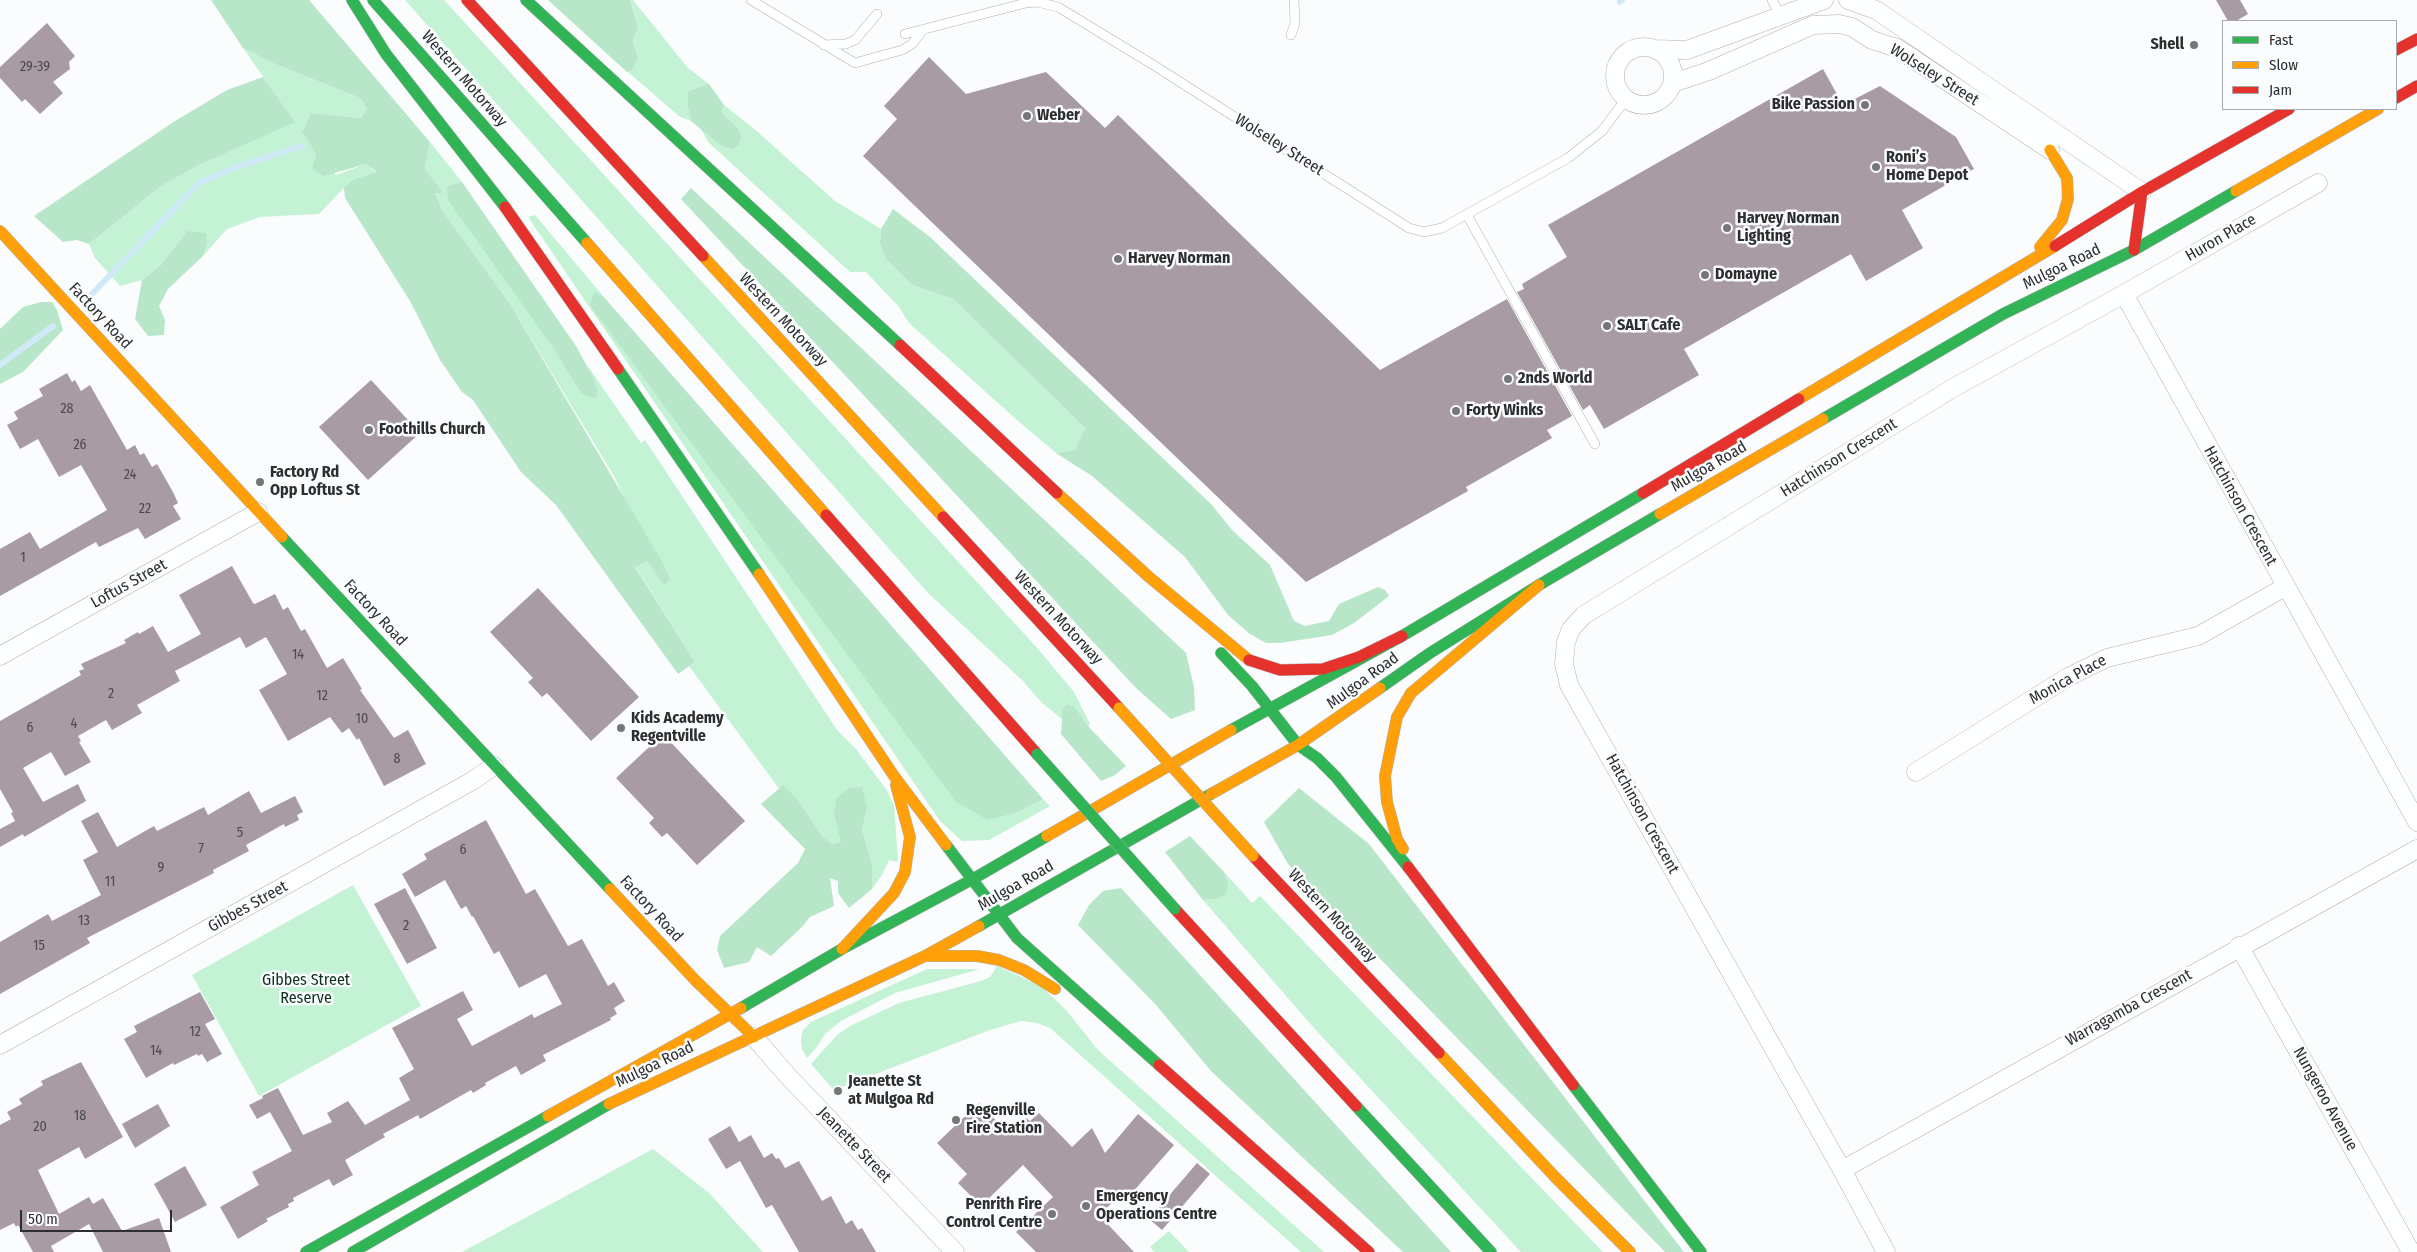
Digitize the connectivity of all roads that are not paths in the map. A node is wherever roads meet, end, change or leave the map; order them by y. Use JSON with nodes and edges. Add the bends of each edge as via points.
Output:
{"nodes":[{"id":1,"x":352,"y":0,"type":"edge"},
{"id":2,"x":373,"y":0,"type":"edge"},
{"id":3,"x":467,"y":0,"type":"edge"},
{"id":4,"x":526,"y":0,"type":"edge"},
{"id":5,"x":751,"y":0,"type":"edge"},
{"id":6,"x":1294,"y":0,"type":"edge"},
{"id":7,"x":1772,"y":0,"type":"edge"},
{"id":8,"x":1824,"y":0,"type":"edge"},
{"id":9,"x":1848,"y":0,"type":"edge"},
{"id":10,"x":877,"y":14,"type":"dead end"},
{"id":11,"x":1781,"y":17,"type":"junction"},
{"id":12,"x":923,"y":30,"type":"junction"},
{"id":13,"x":906,"y":34,"type":"dead end"},
{"id":14,"x":1291,"y":35,"type":"dead end"},
{"id":15,"x":2417,"y":38,"type":"edge"},
{"id":16,"x":823,"y":45,"type":"junction"},
{"id":17,"x":1654,"y":49,"type":"junction"},
{"id":18,"x":2397,"y":49,"type":"edge"},
{"id":19,"x":1673,"y":83,"type":"junction"},
{"id":20,"x":2417,"y":86,"type":"edge"},
{"id":21,"x":2397,"y":97,"type":"edge"},
{"id":22,"x":1626,"y":99,"type":"junction"},
{"id":23,"x":2287,"y":110,"type":"edge"},
{"id":24,"x":2376,"y":110,"type":"edge"},
{"id":25,"x":2050,"y":150,"type":"joint"},
{"id":26,"x":2318,"y":183,"type":"dead end"},
{"id":27,"x":2142,"y":192,"type":"junction"},
{"id":28,"x":1467,"y":215,"type":"junction"},
{"id":29,"x":0,"y":230,"type":"edge"},
{"id":30,"x":2134,"y":250,"type":"junction"},
{"id":31,"x":2027,"y":264,"type":"junction"},
{"id":32,"x":2124,"y":294,"type":"junction"},
{"id":33,"x":1595,"y":444,"type":"dead end"},
{"id":34,"x":258,"y":512,"type":"junction"},
{"id":35,"x":1150,"y":577,"type":"junction"},
{"id":36,"x":1539,"y":586,"type":"junction"},
{"id":37,"x":2285,"y":588,"type":"junction"},
{"id":38,"x":1402,"y":636,"type":"junction"},
{"id":39,"x":0,"y":656,"type":"edge"},
{"id":40,"x":1271,"y":709,"type":"junction"},
{"id":41,"x":1298,"y":745,"type":"junction"},
{"id":42,"x":494,"y":766,"type":"junction"},
{"id":43,"x":1916,"y":772,"type":"dead end"},
{"id":44,"x":894,"y":776,"type":"junction"},
{"id":45,"x":2417,"y":822,"type":"edge"},
{"id":46,"x":2417,"y":849,"type":"edge"},
{"id":47,"x":973,"y":879,"type":"junction"},
{"id":48,"x":1431,"y":895,"type":"junction"},
{"id":49,"x":1000,"y":914,"type":"junction"},
{"id":50,"x":2239,"y":946,"type":"junction"},
{"id":51,"x":842,"y":949,"type":"junction"},
{"id":52,"x":925,"y":956,"type":"junction"},
{"id":53,"x":730,"y":1015,"type":"junction"},
{"id":54,"x":1123,"y":1033,"type":"junction"},
{"id":55,"x":754,"y":1037,"type":"junction"},
{"id":56,"x":0,"y":1045,"type":"edge"},
{"id":57,"x":1842,"y":1170,"type":"junction"},
{"id":58,"x":306,"y":1252,"type":"edge"},
{"id":59,"x":353,"y":1252,"type":"edge"},
{"id":60,"x":955,"y":1252,"type":"edge"},
{"id":61,"x":1369,"y":1252,"type":"edge"},
{"id":62,"x":1490,"y":1252,"type":"edge"},
{"id":63,"x":1630,"y":1252,"type":"edge"},
{"id":64,"x":1701,"y":1252,"type":"edge"},
{"id":65,"x":1886,"y":1252,"type":"edge"},
{"id":66,"x":2411,"y":1252,"type":"edge"}],
"edges":[{"from":1,"to":44,"type":"main road","via":[[386,54],[521,227],[802,636]]},
{"from":2,"to":62,"type":"main road","name":"Western Motorway","bridge":true,"via":[[1037,754]]},
{"from":3,"to":63,"type":"main road","name":"Western Motorway","bridge":true,"via":[[1253,856],[1556,1178]]},
{"from":4,"to":35,"type":"main road"},
{"from":5,"to":16,"type":"lane"},
{"from":6,"to":14,"type":"lane","via":[[1295,23]]},
{"from":7,"to":11,"type":"lane"},
{"from":8,"to":11,"type":"street"},
{"from":9,"to":27,"type":"street","name":"Wolseley Street","via":[[1876,10]]},
{"from":10,"to":16,"type":"lane","via":[[855,40],[846,44]]},
{"from":11,"to":17,"type":"street","via":[[1687,50]]},
{"from":12,"to":13,"type":"lane","name":"Wolseley Street"},
{"from":12,"to":16,"type":"lane","via":[[912,44],[902,50],[863,62],[855,63]]},
{"from":12,"to":28,"type":"lane","name":"Wolseley Street","via":[[1026,3],[1058,7],[1409,228],[1436,231]]},
{"from":15,"to":18,"type":"main road"},
{"from":17,"to":19,"type":"street","via":[[1668,59],[1674,74]]},
{"from":17,"to":22,"type":"street","via":[[1630,51],[1618,64],[1616,83]]},
{"from":19,"to":22,"type":"street","via":[[1669,92],[1654,104],[1635,104]]},
{"from":19,"to":25,"type":"street","name":"Wolseley Street","via":[[1718,67],[1813,24],[1839,24],[1897,48]]},
{"from":20,"to":21,"type":"main road"},
{"from":22,"to":28,"type":"lane","name":"Wolseley Street","via":[[1602,131],[1568,158]]},
{"from":23,"to":27,"type":"main road","name":"Mulgoa Road"},
{"from":24,"to":30,"type":"main road","name":"Mulgoa Road"},
{"from":25,"to":31,"type":"main road","via":[[2067,178],[2068,199],[2062,220]]},
{"from":26,"to":32,"type":"street","name":"Huron Place"},
{"from":27,"to":30,"type":"main road"},
{"from":27,"to":31,"type":"main road","name":"Mulgoa Road"},
{"from":28,"to":33,"type":"lane"},
{"from":29,"to":34,"type":"main road","name":"Factory Road"},
{"from":30,"to":36,"type":"main road","name":"Mulgoa Road","via":[[2003,314]]},
{"from":31,"to":38,"type":"main road","name":"Mulgoa Road"},
{"from":32,"to":37,"type":"street","name":"Hatchinson Crescent"},
{"from":32,"to":57,"type":"street","name":"Hatchinson Crescent","via":[[1953,388],[1584,615],[1576,622],[1566,642],[1564,664],[1569,684]]},
{"from":34,"to":39,"type":"street","name":"Loftus Street"},
{"from":34,"to":42,"type":"main road","name":"Factory Road"},
{"from":35,"to":38,"type":"main road","via":[[1250,661],[1280,670],[1322,669],[1359,657]]},
{"from":35,"to":40,"type":"main road"},
{"from":36,"to":41,"type":"main road","name":"Mulgoa Road","via":[[1430,653]]},
{"from":36,"to":48,"type":"main road","via":[[1411,693],[1397,716],[1385,776],[1387,802],[1397,839]]},
{"from":37,"to":43,"type":"street","name":"Monica Place","via":[[2198,636],[2107,658],[2068,677]]},
{"from":37,"to":45,"type":"street","name":"Hatchinson Crescent"},
{"from":38,"to":40,"type":"main road","name":"Mulgoa Road"},
{"from":40,"to":41,"type":"main road"},
{"from":40,"to":47,"type":"main road","name":"Mulgoa Road"},
{"from":41,"to":48,"type":"main road","via":[[1317,758],[1336,778]]},
{"from":41,"to":49,"type":"main road","name":"Mulgoa Road"},
{"from":42,"to":53,"type":"main road","name":"Factory Road"},
{"from":42,"to":56,"type":"street","name":"Gibbes Street"},
{"from":44,"to":47,"type":"main road"},
{"from":44,"to":51,"type":"main road","via":[[910,837],[905,872],[894,893]]},
{"from":46,"to":50,"type":"street","name":"Warragamba Crescent"},
{"from":47,"to":49,"type":"main road"},
{"from":47,"to":51,"type":"main road","name":"Mulgoa Road"},
{"from":48,"to":64,"type":"main road"},
{"from":49,"to":52,"type":"main road","name":"Mulgoa Road"},
{"from":49,"to":54,"type":"main road","via":[[1017,938]]},
{"from":50,"to":57,"type":"street","name":"Warragamba Crescent"},
{"from":50,"to":66,"type":"street","name":"Nungeroo Avenue"},
{"from":51,"to":53,"type":"main road","name":"Mulgoa Road"},
{"from":52,"to":54,"type":"main road","via":[[977,956],[1013,965]]},
{"from":52,"to":55,"type":"main road","name":"Mulgoa Road"},
{"from":53,"to":55,"type":"main road","name":"Factory Road"},
{"from":53,"to":58,"type":"main road","name":"Mulgoa Road"},
{"from":54,"to":61,"type":"main road"},
{"from":55,"to":59,"type":"main road","name":"Mulgoa Road","via":[[608,1105]]},
{"from":55,"to":60,"type":"street","name":"Jeanette Street"},
{"from":57,"to":65,"type":"street","name":"Hatchinson Crescent"}]}
